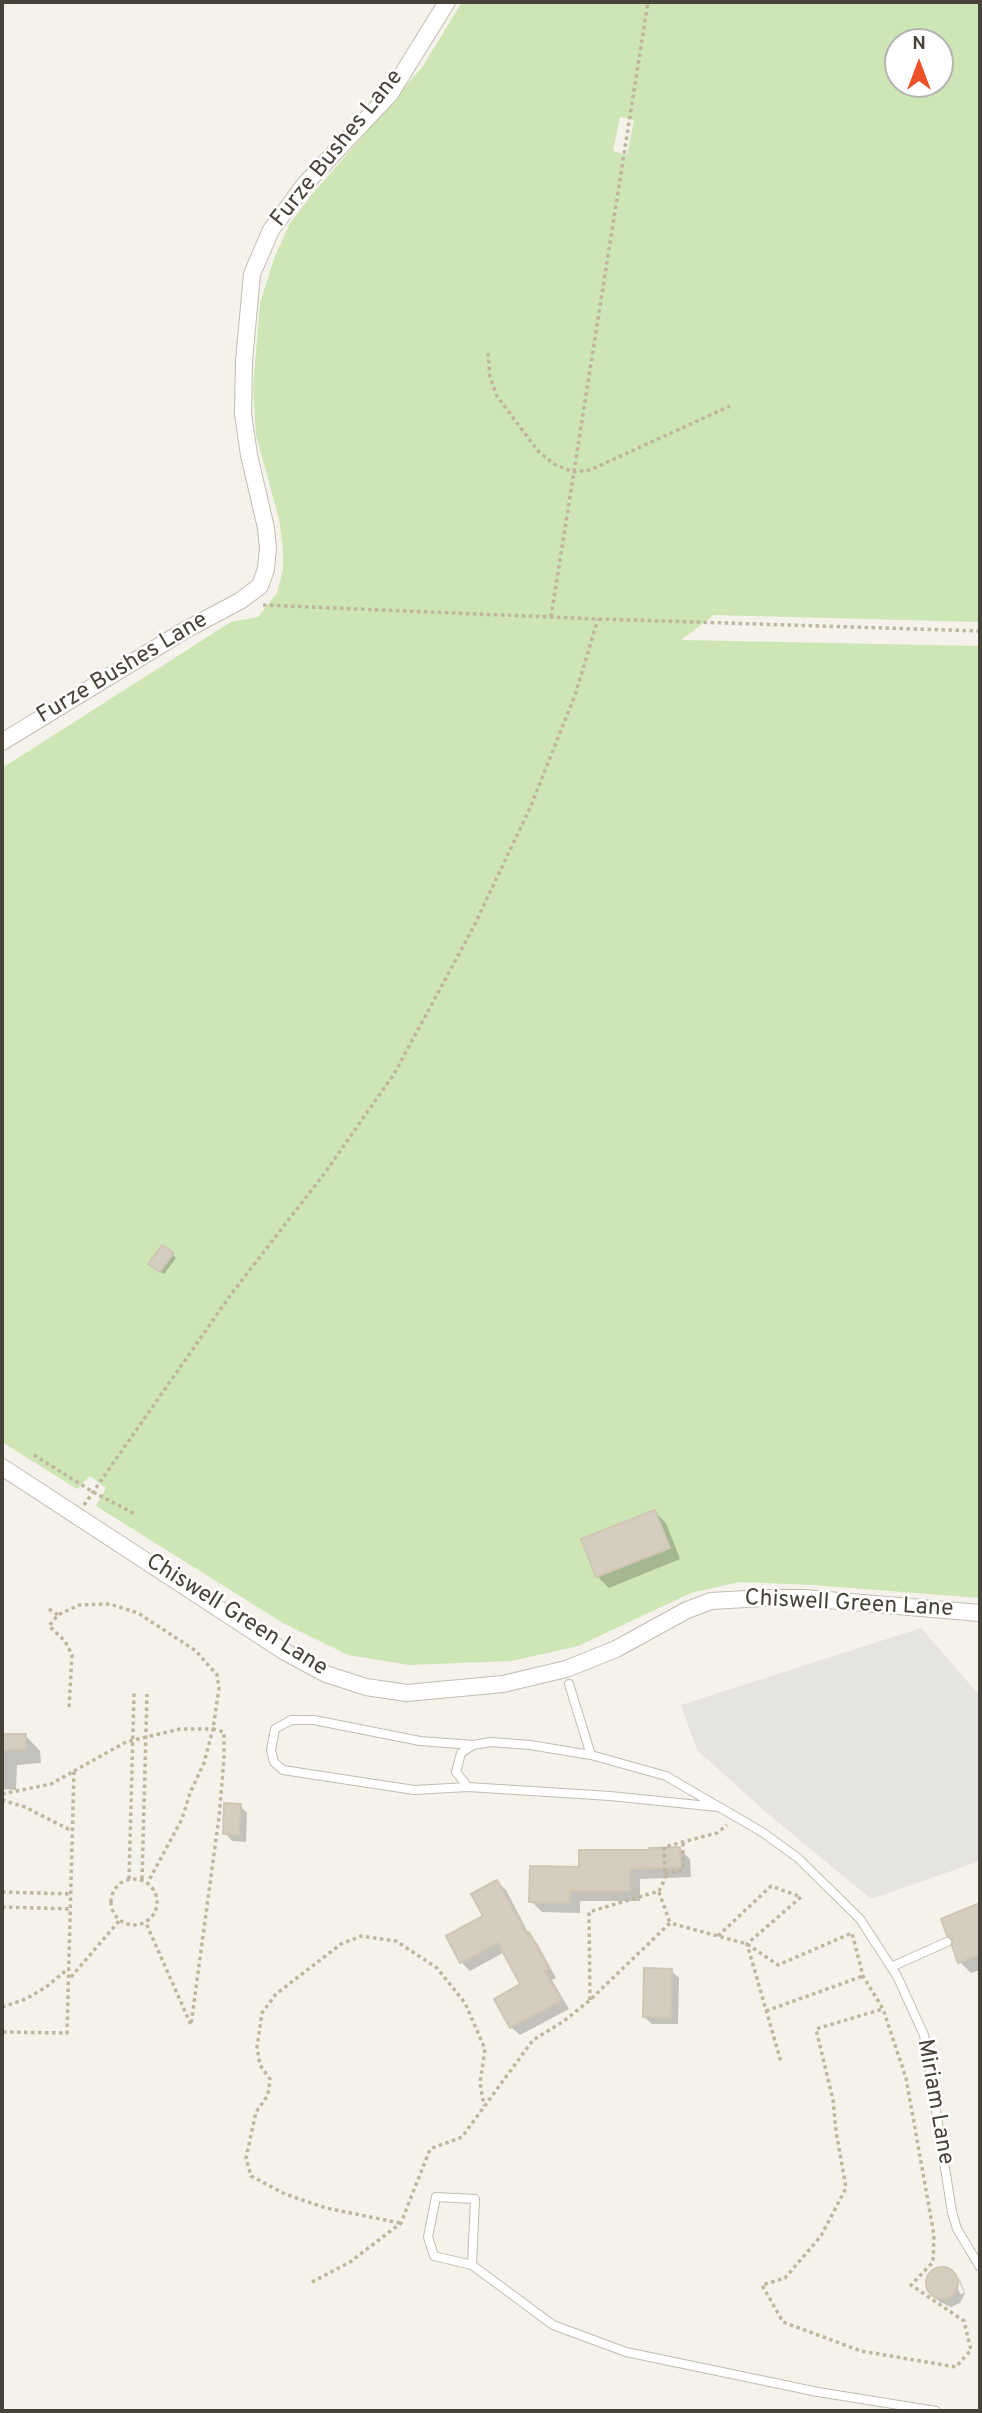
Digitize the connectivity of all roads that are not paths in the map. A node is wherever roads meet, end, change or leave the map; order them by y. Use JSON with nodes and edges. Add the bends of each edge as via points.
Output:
{"nodes":[{"id":1,"x":447,"y":2,"type":"edge"},
{"id":2,"x":2,"y":742,"type":"edge"},
{"id":3,"x":2,"y":1466,"type":"edge"},
{"id":4,"x":980,"y":1613,"type":"edge"},
{"id":5,"x":569,"y":1684,"type":"dead end"},
{"id":6,"x":473,"y":1745,"type":"junction"},
{"id":7,"x":591,"y":1755,"type":"junction"},
{"id":8,"x":468,"y":1787,"type":"junction"},
{"id":9,"x":718,"y":1807,"type":"junction"},
{"id":10,"x":947,"y":1942,"type":"dead end"},
{"id":11,"x":891,"y":1967,"type":"junction"},
{"id":12,"x":472,"y":2265,"type":"junction"},
{"id":13,"x":980,"y":2267,"type":"edge"},
{"id":14,"x":936,"y":2411,"type":"edge"}],
"edges":[{"from":1,"to":2,"type":"street","name":"Furze Bushes Lane","via":[[390,93],[305,184],[271,230],[252,274],[243,414],[268,548],[260,586]]},
{"from":3,"to":4,"type":"street","name":"Chiswell Green Lane","via":[[264,1638],[326,1674],[366,1687],[407,1693],[503,1685],[539,1677],[592,1661],[711,1601],[804,1598]]},
{"from":5,"to":7,"type":"lane"},
{"from":6,"to":7,"type":"lane","name":"Miriam Lane","via":[[530,1745]]},
{"from":6,"to":8,"type":"lane","via":[[461,1753],[456,1772]]},
{"from":6,"to":8,"type":"lane","name":"Miriam Lane","via":[[291,1720],[275,1729],[271,1750],[274,1762],[283,1770],[414,1790]]},
{"from":7,"to":9,"type":"lane","name":"Miriam Lane","via":[[666,1776]]},
{"from":8,"to":9,"type":"lane"},
{"from":9,"to":11,"type":"lane","name":"Miriam Lane","via":[[799,1858],[860,1919]]},
{"from":10,"to":11,"type":"lane"},
{"from":11,"to":13,"type":"lane","name":"Miriam Lane","via":[[923,2035],[952,2212]]},
{"from":12,"to":12,"type":"lane","via":[[475,2199],[436,2197],[428,2237],[434,2256]]},
{"from":12,"to":14,"type":"lane","via":[[553,2325],[626,2352]]}]}
